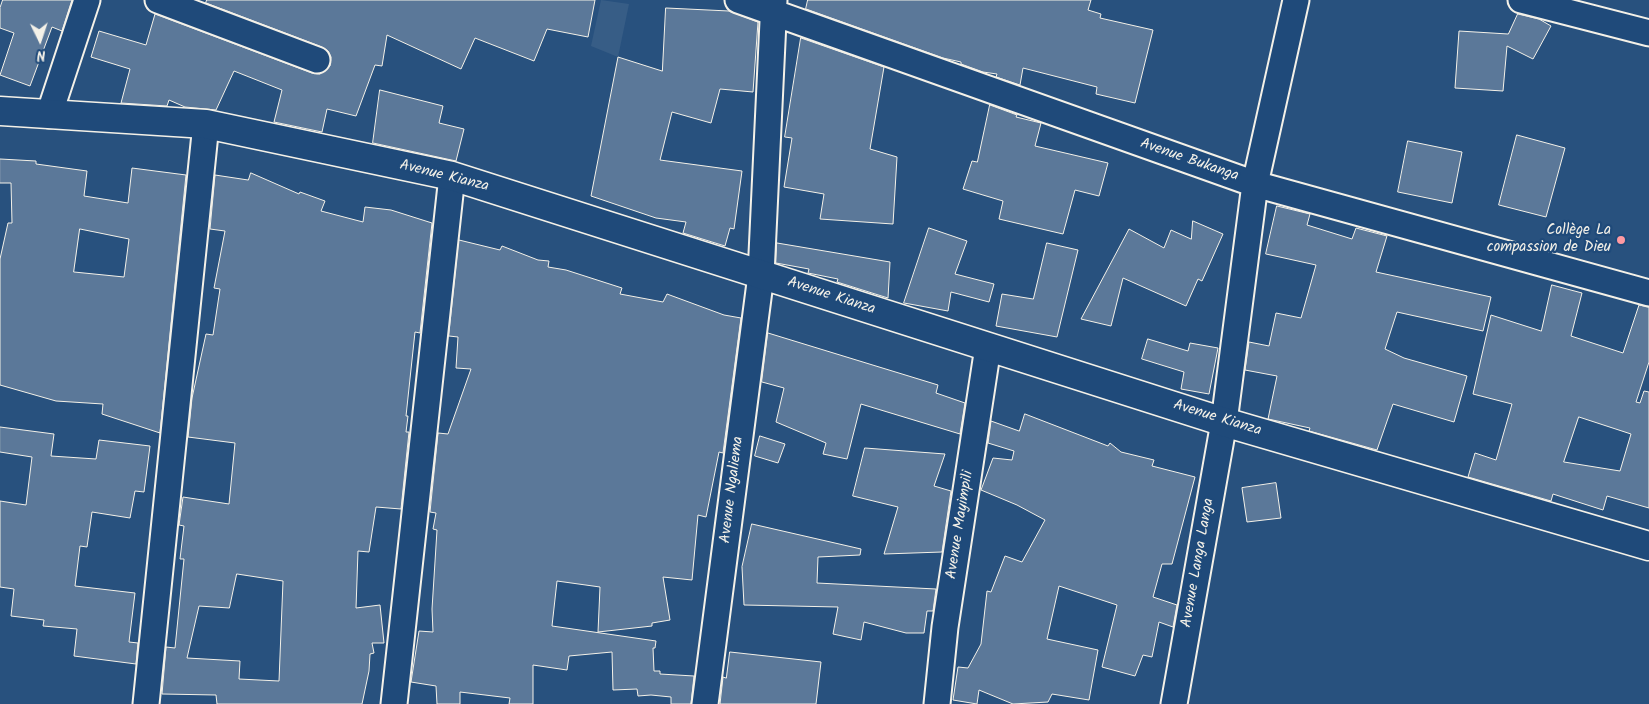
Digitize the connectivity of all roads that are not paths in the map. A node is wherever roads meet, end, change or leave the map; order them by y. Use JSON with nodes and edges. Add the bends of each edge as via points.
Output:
{"nodes":[{"id":1,"x":87,"y":0,"type":"edge"},
{"id":2,"x":158,"y":0,"type":"edge"},
{"id":3,"x":738,"y":0,"type":"edge"},
{"id":4,"x":1296,"y":0,"type":"edge"},
{"id":5,"x":1521,"y":0,"type":"edge"},
{"id":6,"x":773,"y":6,"type":"edge"},
{"id":7,"x":1649,"y":33,"type":"edge"},
{"id":8,"x":317,"y":60,"type":"dead end"},
{"id":9,"x":0,"y":111,"type":"edge"},
{"id":10,"x":49,"y":115,"type":"junction"},
{"id":11,"x":206,"y":124,"type":"junction"},
{"id":12,"x":452,"y":176,"type":"junction"},
{"id":13,"x":1255,"y":184,"type":"junction"},
{"id":14,"x":761,"y":275,"type":"junction"},
{"id":15,"x":1649,"y":293,"type":"edge"},
{"id":16,"x":988,"y":347,"type":"junction"},
{"id":17,"x":1224,"y":422,"type":"junction"},
{"id":18,"x":1649,"y":546,"type":"edge"},
{"id":19,"x":146,"y":704,"type":"edge"},
{"id":20,"x":394,"y":704,"type":"edge"},
{"id":21,"x":705,"y":704,"type":"edge"},
{"id":22,"x":937,"y":704,"type":"edge"},
{"id":23,"x":1174,"y":704,"type":"edge"}],
"edges":[{"from":1,"to":10,"type":"street"},
{"from":2,"to":8,"type":"street"},
{"from":3,"to":6,"type":"street","name":"Avenue Bukanga"},
{"from":4,"to":13,"type":"street","name":"Avenue Langa Langa"},
{"from":5,"to":7,"type":"street"},
{"from":6,"to":13,"type":"street","name":"Avenue Bukanga"},
{"from":6,"to":14,"type":"street","name":"Avenue Ngaliema"},
{"from":9,"to":10,"type":"street","name":"Avenue Kianza"},
{"from":10,"to":11,"type":"street","name":"Avenue Kianza"},
{"from":11,"to":12,"type":"street","name":"Avenue Kianza"},
{"from":11,"to":19,"type":"street"},
{"from":12,"to":14,"type":"street","name":"Avenue Kianza"},
{"from":12,"to":20,"type":"street"},
{"from":13,"to":15,"type":"street","name":"Avenue Bukanga"},
{"from":13,"to":17,"type":"street","name":"Avenue Langa Langa"},
{"from":14,"to":16,"type":"street","name":"Avenue Kianza"},
{"from":14,"to":21,"type":"street","name":"Avenue Ngaliema"},
{"from":16,"to":17,"type":"street","name":"Avenue Kianza"},
{"from":16,"to":22,"type":"street","name":"Avenue Mayimpili","via":[[945,627]]},
{"from":17,"to":18,"type":"street","name":"Avenue Kianza"},
{"from":17,"to":23,"type":"street","name":"Avenue Langa Langa"}]}
